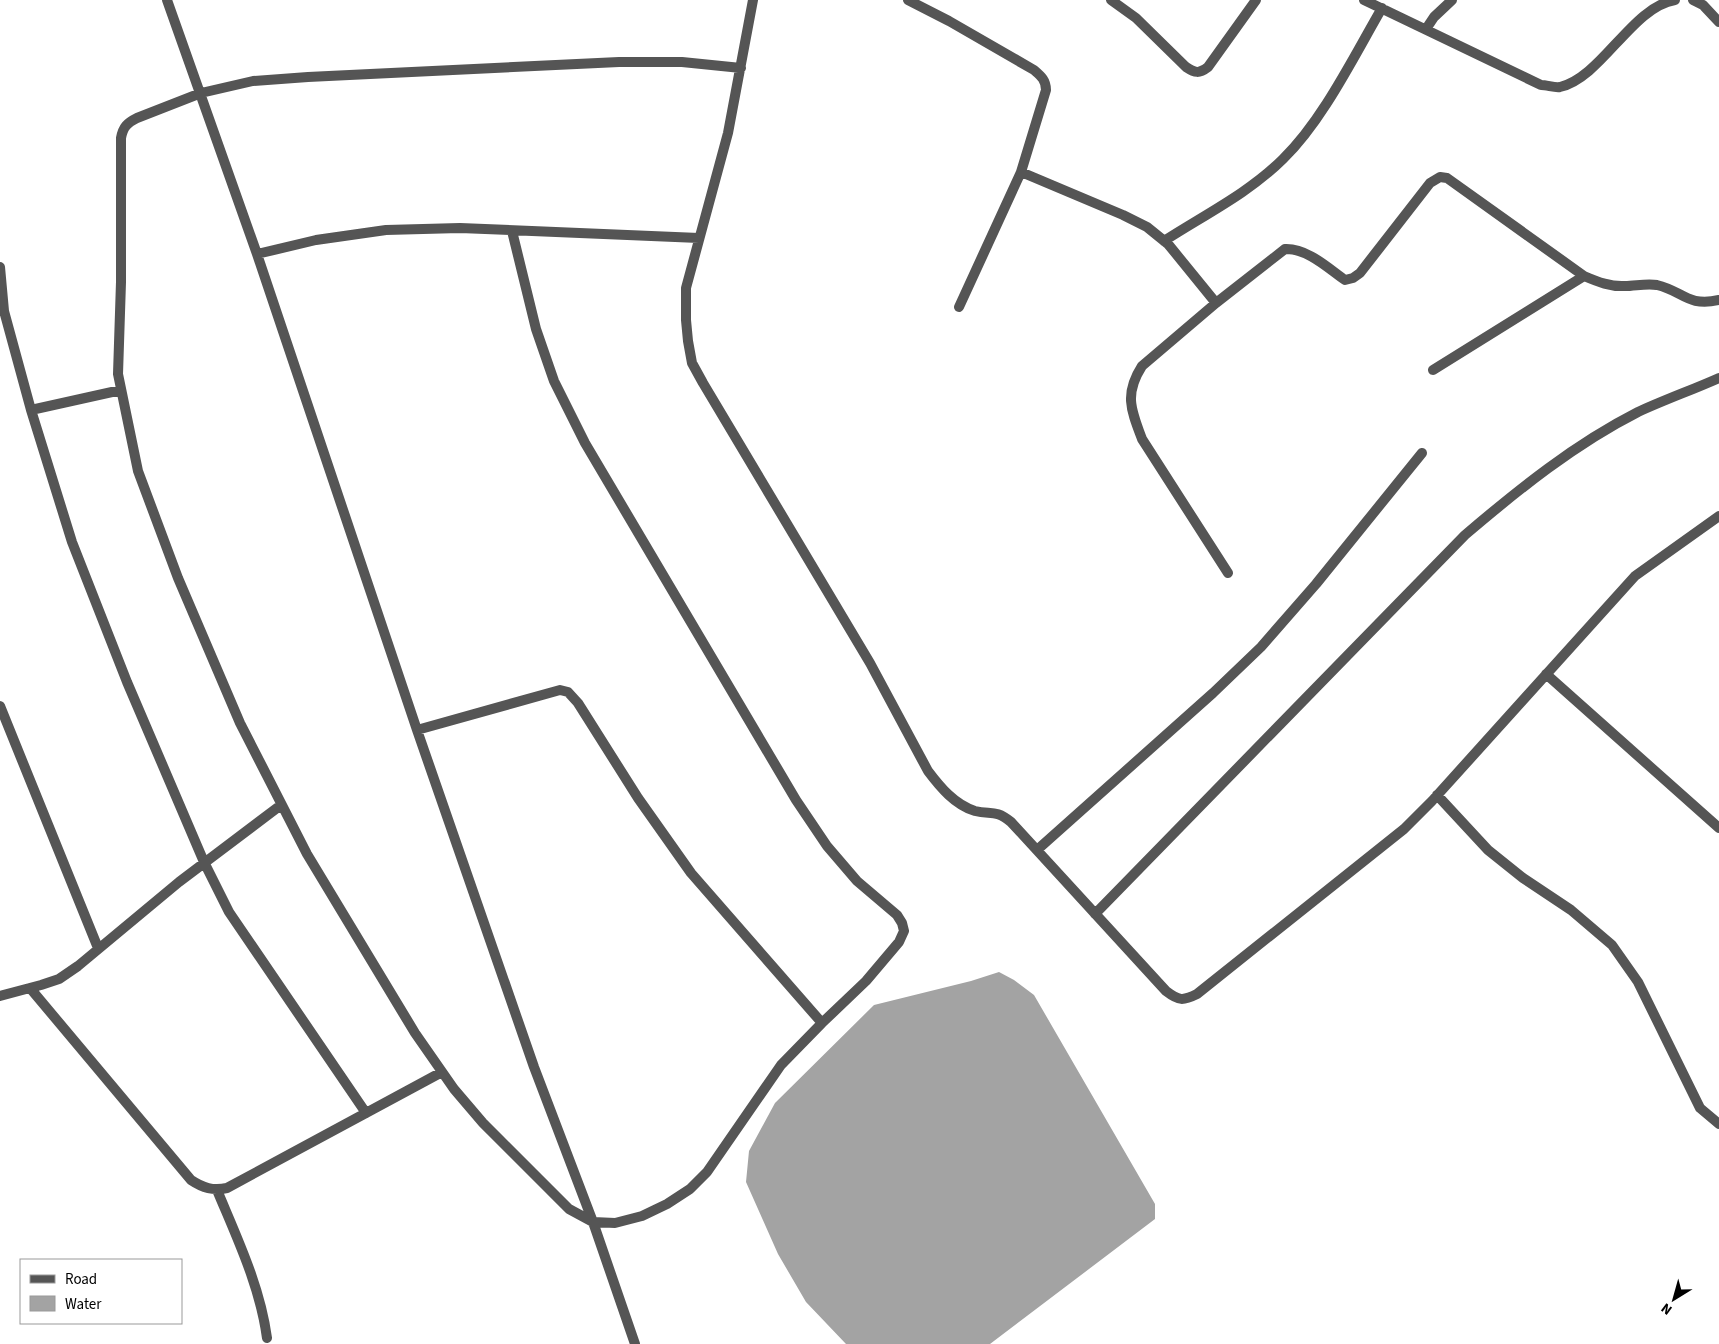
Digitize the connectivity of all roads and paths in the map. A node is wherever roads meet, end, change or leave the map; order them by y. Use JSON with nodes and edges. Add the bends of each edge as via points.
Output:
{"nodes":[{"id":1,"x":168,"y":0,"type":"edge"},
{"id":2,"x":753,"y":0,"type":"edge"},
{"id":3,"x":908,"y":0,"type":"edge"},
{"id":4,"x":1112,"y":0,"type":"edge"},
{"id":5,"x":1256,"y":0,"type":"edge"},
{"id":6,"x":1364,"y":0,"type":"edge"},
{"id":7,"x":1439,"y":0,"type":"edge"},
{"id":8,"x":1452,"y":0,"type":"edge"},
{"id":9,"x":1675,"y":0,"type":"edge"},
{"id":10,"x":1692,"y":0,"type":"edge"},
{"id":11,"x":1652,"y":4,"type":"edge"},
{"id":12,"x":1382,"y":8,"type":"junction"},
{"id":13,"x":1434,"y":17,"type":"junction"},
{"id":14,"x":1719,"y":22,"type":"edge"},
{"id":15,"x":1426,"y":29,"type":"junction"},
{"id":16,"x":741,"y":68,"type":"junction"},
{"id":17,"x":201,"y":93,"type":"junction"},
{"id":18,"x":1022,"y":172,"type":"junction"},
{"id":19,"x":512,"y":230,"type":"junction"},
{"id":20,"x":699,"y":238,"type":"junction"},
{"id":21,"x":1164,"y":241,"type":"junction"},
{"id":22,"x":257,"y":254,"type":"junction"},
{"id":23,"x":0,"y":267,"type":"edge"},
{"id":24,"x":1584,"y":276,"type":"junction"},
{"id":25,"x":1719,"y":300,"type":"edge"},
{"id":26,"x":1216,"y":303,"type":"junction"},
{"id":27,"x":959,"y":307,"type":"dead end"},
{"id":28,"x":2,"y":311,"type":"edge"},
{"id":29,"x":1432,"y":370,"type":"dead end"},
{"id":30,"x":1719,"y":378,"type":"edge"},
{"id":31,"x":121,"y":390,"type":"junction"},
{"id":32,"x":31,"y":410,"type":"junction"},
{"id":33,"x":1422,"y":453,"type":"dead end"},
{"id":34,"x":1719,"y":516,"type":"edge"},
{"id":35,"x":1228,"y":573,"type":"dead end"},
{"id":36,"x":1546,"y":674,"type":"junction"},
{"id":37,"x":0,"y":706,"type":"edge"},
{"id":38,"x":417,"y":730,"type":"junction"},
{"id":39,"x":1437,"y":795,"type":"junction"},
{"id":40,"x":281,"y":805,"type":"junction"},
{"id":41,"x":1719,"y":828,"type":"edge"},
{"id":42,"x":1038,"y":850,"type":"junction"},
{"id":43,"x":204,"y":862,"type":"junction"},
{"id":44,"x":1096,"y":914,"type":"junction"},
{"id":45,"x":98,"y":948,"type":"junction"},
{"id":46,"x":30,"y":988,"type":"junction"},
{"id":47,"x":0,"y":996,"type":"edge"},
{"id":48,"x":822,"y":1023,"type":"junction"},
{"id":49,"x":442,"y":1072,"type":"junction"},
{"id":50,"x":366,"y":1113,"type":"junction"},
{"id":51,"x":1719,"y":1124,"type":"edge"},
{"id":52,"x":217,"y":1190,"type":"junction"},
{"id":53,"x":594,"y":1222,"type":"junction"},
{"id":54,"x":267,"y":1338,"type":"dead end"},
{"id":55,"x":635,"y":1344,"type":"edge"}],
"edges":[{"from":1,"to":17,"type":"street"},
{"from":2,"to":16,"type":"street"},
{"from":3,"to":18,"type":"street","via":[[1041,76],[1046,90]]},
{"from":4,"to":5,"type":"street","via":[[1194,72],[1208,67]]},
{"from":6,"to":12,"type":"street"},
{"from":7,"to":13,"type":"street"},
{"from":8,"to":13,"type":"street"},
{"from":9,"to":11,"type":"street"},
{"from":10,"to":14,"type":"street","via":[[1703,5]]},
{"from":11,"to":15,"type":"street","via":[[1588,71],[1559,87],[1541,84]]},
{"from":12,"to":15,"type":"street"},
{"from":12,"to":21,"type":"street","via":[[1310,128],[1284,158],[1251,186]]},
{"from":13,"to":15,"type":"street"},
{"from":16,"to":17,"type":"street","via":[[682,62],[620,62],[308,76],[253,81]]},
{"from":16,"to":20,"type":"street","via":[[728,133]]},
{"from":17,"to":22,"type":"street"},
{"from":17,"to":31,"type":"street","via":[[137,118],[123,128],[118,374]]},
{"from":18,"to":21,"type":"street","via":[[1123,215],[1147,227]]},
{"from":18,"to":27,"type":"street"},
{"from":19,"to":20,"type":"street"},
{"from":19,"to":22,"type":"street","via":[[386,230],[316,240]]},
{"from":19,"to":48,"type":"street","via":[[536,329],[554,382],[585,443],[796,800],[827,846],[851,874],[902,923],[904,931],[900,942],[866,981]]},
{"from":20,"to":42,"type":"street","via":[[686,288],[686,320],[692,362],[703,383],[870,663],[928,771],[939,786],[967,808],[1002,814]]},
{"from":21,"to":26,"type":"street"},
{"from":22,"to":38,"type":"street"},
{"from":23,"to":28,"type":"street"},
{"from":24,"to":25,"type":"street","via":[[1602,284],[1623,287],[1654,284],[1696,302]]},
{"from":24,"to":26,"type":"street","via":[[1447,178],[1440,177],[1430,183],[1353,278],[1345,280],[1305,253],[1294,248],[1285,249]]},
{"from":24,"to":29,"type":"street"},
{"from":26,"to":35,"type":"street","via":[[1142,366],[1134,379],[1130,396],[1142,439]]},
{"from":28,"to":32,"type":"street"},
{"from":30,"to":44,"type":"street","via":[[1638,413],[1571,452],[1465,535]]},
{"from":31,"to":32,"type":"street"},
{"from":31,"to":40,"type":"street","via":[[138,471],[178,578],[240,724]]},
{"from":32,"to":43,"type":"street","via":[[72,542],[127,682]]},
{"from":33,"to":42,"type":"street","via":[[1316,584],[1261,646]]},
{"from":34,"to":36,"type":"street","via":[[1635,576]]},
{"from":36,"to":39,"type":"street"},
{"from":36,"to":41,"type":"street"},
{"from":37,"to":45,"type":"street"},
{"from":38,"to":48,"type":"street","via":[[560,690],[568,692],[691,873]]},
{"from":38,"to":53,"type":"street","via":[[534,1067]]},
{"from":39,"to":44,"type":"street","via":[[1404,829],[1187,999],[1176,998],[1166,991]]},
{"from":39,"to":51,"type":"street","via":[[1488,850],[1571,910],[1612,945],[1638,982],[1700,1108]]},
{"from":40,"to":43,"type":"street"},
{"from":40,"to":49,"type":"street","via":[[363,949]]},
{"from":42,"to":44,"type":"street"},
{"from":43,"to":45,"type":"street"},
{"from":43,"to":50,"type":"street","via":[[229,912]]},
{"from":45,"to":46,"type":"street","via":[[59,978]]},
{"from":46,"to":47,"type":"street"},
{"from":46,"to":52,"type":"street","via":[[191,1180],[202,1188]]},
{"from":48,"to":53,"type":"street","via":[[781,1065],[707,1172],[690,1189],[642,1216],[615,1223]]},
{"from":49,"to":50,"type":"street"},
{"from":49,"to":53,"type":"street","via":[[482,1123],[532,1174],[569,1210]]},
{"from":50,"to":52,"type":"street","via":[[228,1188]]},
{"from":52,"to":54,"type":"street","via":[[256,1287]]},
{"from":53,"to":55,"type":"street"}]}
